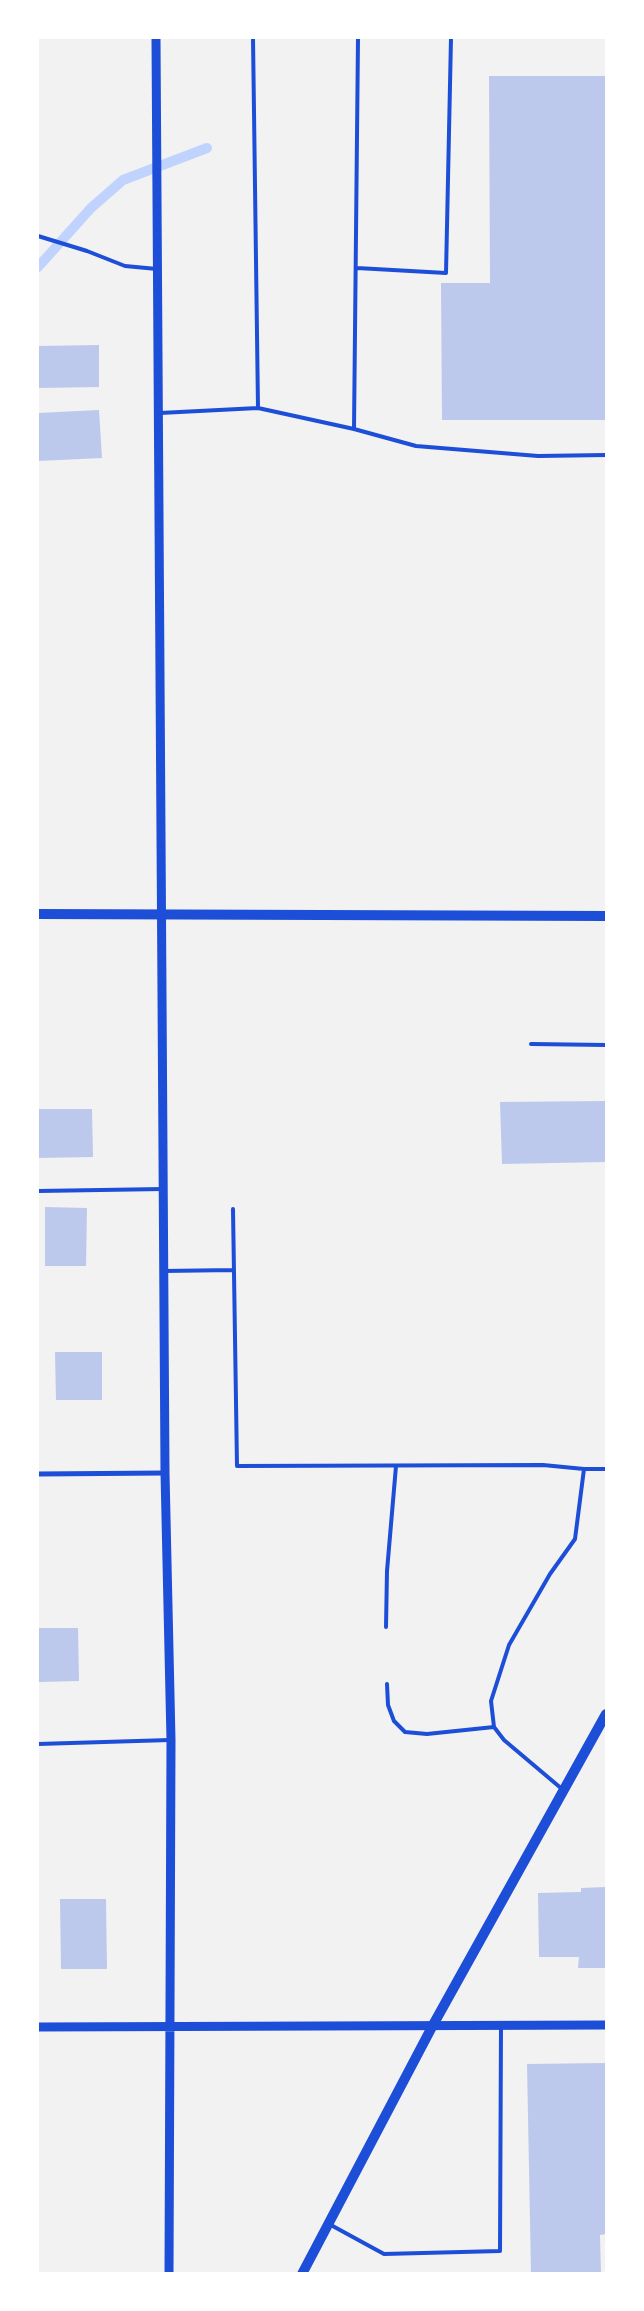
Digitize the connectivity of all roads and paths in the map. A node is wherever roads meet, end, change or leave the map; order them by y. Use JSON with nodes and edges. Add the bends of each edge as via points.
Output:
{"nodes":[{"id":1,"x":156,"y":38,"type":"edge"},
{"id":2,"x":253,"y":38,"type":"edge"},
{"id":3,"x":358,"y":38,"type":"edge"},
{"id":4,"x":451,"y":38,"type":"edge"},
{"id":5,"x":38,"y":236,"type":"edge"},
{"id":6,"x":357,"y":268,"type":"junction"},
{"id":7,"x":157,"y":269,"type":"junction"},
{"id":8,"x":258,"y":408,"type":"junction"},
{"id":9,"x":158,"y":413,"type":"junction"},
{"id":10,"x":354,"y":429,"type":"junction"},
{"id":11,"x":606,"y":455,"type":"edge"},
{"id":12,"x":38,"y":914,"type":"edge"},
{"id":13,"x":162,"y":914,"type":"junction"},
{"id":14,"x":606,"y":916,"type":"edge"},
{"id":15,"x":531,"y":1044,"type":"dead end"},
{"id":16,"x":606,"y":1045,"type":"edge"},
{"id":17,"x":163,"y":1189,"type":"junction"},
{"id":18,"x":38,"y":1191,"type":"edge"},
{"id":19,"x":233,"y":1209,"type":"dead end"},
{"id":20,"x":234,"y":1270,"type":"junction"},
{"id":21,"x":163,"y":1271,"type":"junction"},
{"id":22,"x":396,"y":1466,"type":"junction"},
{"id":23,"x":606,"y":1469,"type":"edge"},
{"id":24,"x":584,"y":1470,"type":"junction"},
{"id":25,"x":165,"y":1472,"type":"junction"},
{"id":26,"x":38,"y":1474,"type":"edge"},
{"id":27,"x":386,"y":1627,"type":"dead end"},
{"id":28,"x":386,"y":1684,"type":"dead end"},
{"id":29,"x":606,"y":1714,"type":"edge"},
{"id":30,"x":494,"y":1727,"type":"junction"},
{"id":31,"x":171,"y":1740,"type":"junction"},
{"id":32,"x":38,"y":1744,"type":"edge"},
{"id":33,"x":564,"y":1790,"type":"junction"},
{"id":34,"x":171,"y":2025,"type":"junction"},
{"id":35,"x":433,"y":2025,"type":"junction"},
{"id":36,"x":501,"y":2025,"type":"junction"},
{"id":37,"x":606,"y":2025,"type":"edge"},
{"id":38,"x":38,"y":2027,"type":"edge"},
{"id":39,"x":329,"y":2224,"type":"junction"},
{"id":40,"x":169,"y":2274,"type":"edge"},
{"id":41,"x":302,"y":2274,"type":"edge"}],
"edges":[{"from":1,"to":7,"type":"street"},
{"from":2,"to":8,"type":"lane"},
{"from":3,"to":6,"type":"lane"},
{"from":4,"to":6,"type":"lane","via":[[446,272]]},
{"from":5,"to":7,"type":"lane","via":[[125,266]]},
{"from":6,"to":10,"type":"lane"},
{"from":7,"to":9,"type":"street"},
{"from":8,"to":9,"type":"lane"},
{"from":8,"to":10,"type":"lane"},
{"from":9,"to":13,"type":"street"},
{"from":10,"to":11,"type":"lane","via":[[416,446],[538,456]]},
{"from":12,"to":13,"type":"main road"},
{"from":13,"to":14,"type":"main road"},
{"from":13,"to":17,"type":"street"},
{"from":15,"to":16,"type":"lane"},
{"from":17,"to":18,"type":"lane"},
{"from":17,"to":21,"type":"street"},
{"from":19,"to":20,"type":"lane"},
{"from":20,"to":21,"type":"lane"},
{"from":20,"to":22,"type":"lane","via":[[237,1466]]},
{"from":21,"to":25,"type":"street"},
{"from":22,"to":24,"type":"lane","via":[[543,1464]]},
{"from":22,"to":27,"type":"lane"},
{"from":23,"to":24,"type":"lane"},
{"from":24,"to":30,"type":"lane","via":[[575,1539],[550,1574],[509,1645],[491,1701]]},
{"from":25,"to":26,"type":"street"},
{"from":25,"to":31,"type":"street"},
{"from":28,"to":30,"type":"lane","via":[[394,1721],[405,1732],[427,1734]]},
{"from":29,"to":33,"type":"main road"},
{"from":30,"to":33,"type":"lane","via":[[524,1759]]},
{"from":31,"to":32,"type":"lane"},
{"from":31,"to":34,"type":"street"},
{"from":33,"to":35,"type":"main road"},
{"from":34,"to":35,"type":"street"},
{"from":34,"to":38,"type":"street"},
{"from":34,"to":40,"type":"street"},
{"from":35,"to":36,"type":"street"},
{"from":35,"to":39,"type":"main road"},
{"from":36,"to":37,"type":"street"},
{"from":36,"to":39,"type":"lane","via":[[500,2251],[384,2254]]},
{"from":39,"to":41,"type":"main road"}]}
